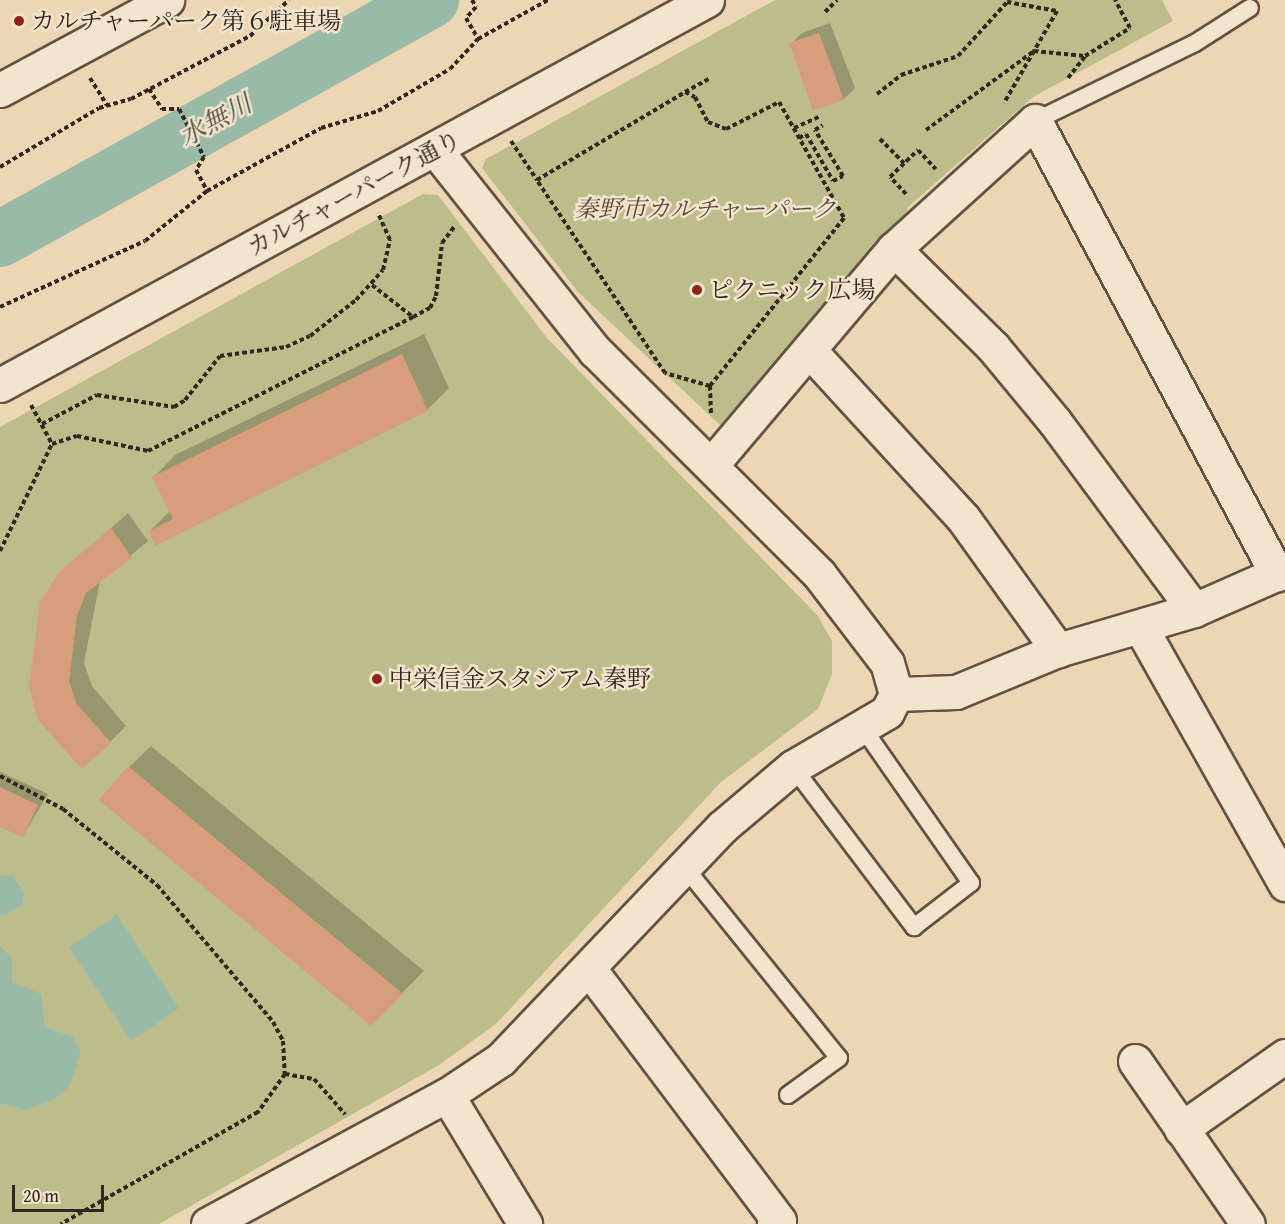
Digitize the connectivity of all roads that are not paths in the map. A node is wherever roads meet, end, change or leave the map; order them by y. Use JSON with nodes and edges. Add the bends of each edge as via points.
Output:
{"nodes":[{"id":1,"x":167,"y":0,"type":"edge"},
{"id":2,"x":707,"y":0,"type":"edge"},
{"id":3,"x":1250,"y":8,"type":"dead end"},
{"id":4,"x":0,"y":90,"type":"edge"},
{"id":5,"x":1035,"y":121,"type":"junction"},
{"id":6,"x":435,"y":149,"type":"junction"},
{"id":7,"x":894,"y":249,"type":"junction"},
{"id":8,"x":809,"y":350,"type":"junction"},
{"id":9,"x":0,"y":385,"type":"edge"},
{"id":10,"x":712,"y":464,"type":"junction"},
{"id":11,"x":1281,"y":572,"type":"edge"},
{"id":12,"x":1194,"y":610,"type":"junction"},
{"id":13,"x":1141,"y":628,"type":"junction"},
{"id":14,"x":1058,"y":650,"type":"junction"},
{"id":15,"x":896,"y":694,"type":"junction"},
{"id":16,"x":863,"y":728,"type":"junction"},
{"id":17,"x":793,"y":767,"type":"junction"},
{"id":18,"x":683,"y":865,"type":"junction"},
{"id":19,"x":1285,"y":884,"type":"edge"},
{"id":20,"x":590,"y":970,"type":"junction"},
{"id":21,"x":1285,"y":1056,"type":"edge"},
{"id":22,"x":1135,"y":1061,"type":"dead end"},
{"id":23,"x":447,"y":1095,"type":"junction"},
{"id":24,"x":788,"y":1095,"type":"dead end"},
{"id":25,"x":1181,"y":1129,"type":"junction"},
{"id":26,"x":208,"y":1224,"type":"edge"},
{"id":27,"x":525,"y":1224,"type":"edge"},
{"id":28,"x":774,"y":1224,"type":"edge"},
{"id":29,"x":1248,"y":1224,"type":"edge"}],
"edges":[{"from":1,"to":4,"type":"street"},
{"from":2,"to":6,"type":"street","name":"カルチャーパーク通り"},
{"from":3,"to":5,"type":"lane","via":[[1194,43]]},
{"from":5,"to":7,"type":"street"},
{"from":5,"to":11,"type":"street"},
{"from":6,"to":9,"type":"street","name":"カルチャーパーク通り"},
{"from":6,"to":10,"type":"street","via":[[557,309]]},
{"from":7,"to":8,"type":"street"},
{"from":7,"to":12,"type":"street","via":[[993,347],[1055,422]]},
{"from":8,"to":10,"type":"street"},
{"from":8,"to":14,"type":"street","via":[[963,518]]},
{"from":10,"to":15,"type":"street","via":[[819,574],[886,663]]},
{"from":11,"to":12,"type":"street"},
{"from":12,"to":13,"type":"street"},
{"from":13,"to":14,"type":"street"},
{"from":13,"to":19,"type":"street"},
{"from":14,"to":15,"type":"street","via":[[956,692]]},
{"from":15,"to":16,"type":"street","via":[[887,712]]},
{"from":16,"to":17,"type":"street"},
{"from":16,"to":17,"type":"lane","via":[[971,883],[914,927]]},
{"from":17,"to":18,"type":"street"},
{"from":18,"to":20,"type":"street"},
{"from":18,"to":24,"type":"lane","via":[[839,1058]]},
{"from":20,"to":23,"type":"street","via":[[501,1059]]},
{"from":20,"to":28,"type":"street","via":[[778,1221]]},
{"from":21,"to":25,"type":"street"},
{"from":22,"to":25,"type":"street"},
{"from":23,"to":26,"type":"street"},
{"from":23,"to":27,"type":"street"},
{"from":25,"to":29,"type":"street"}]}
